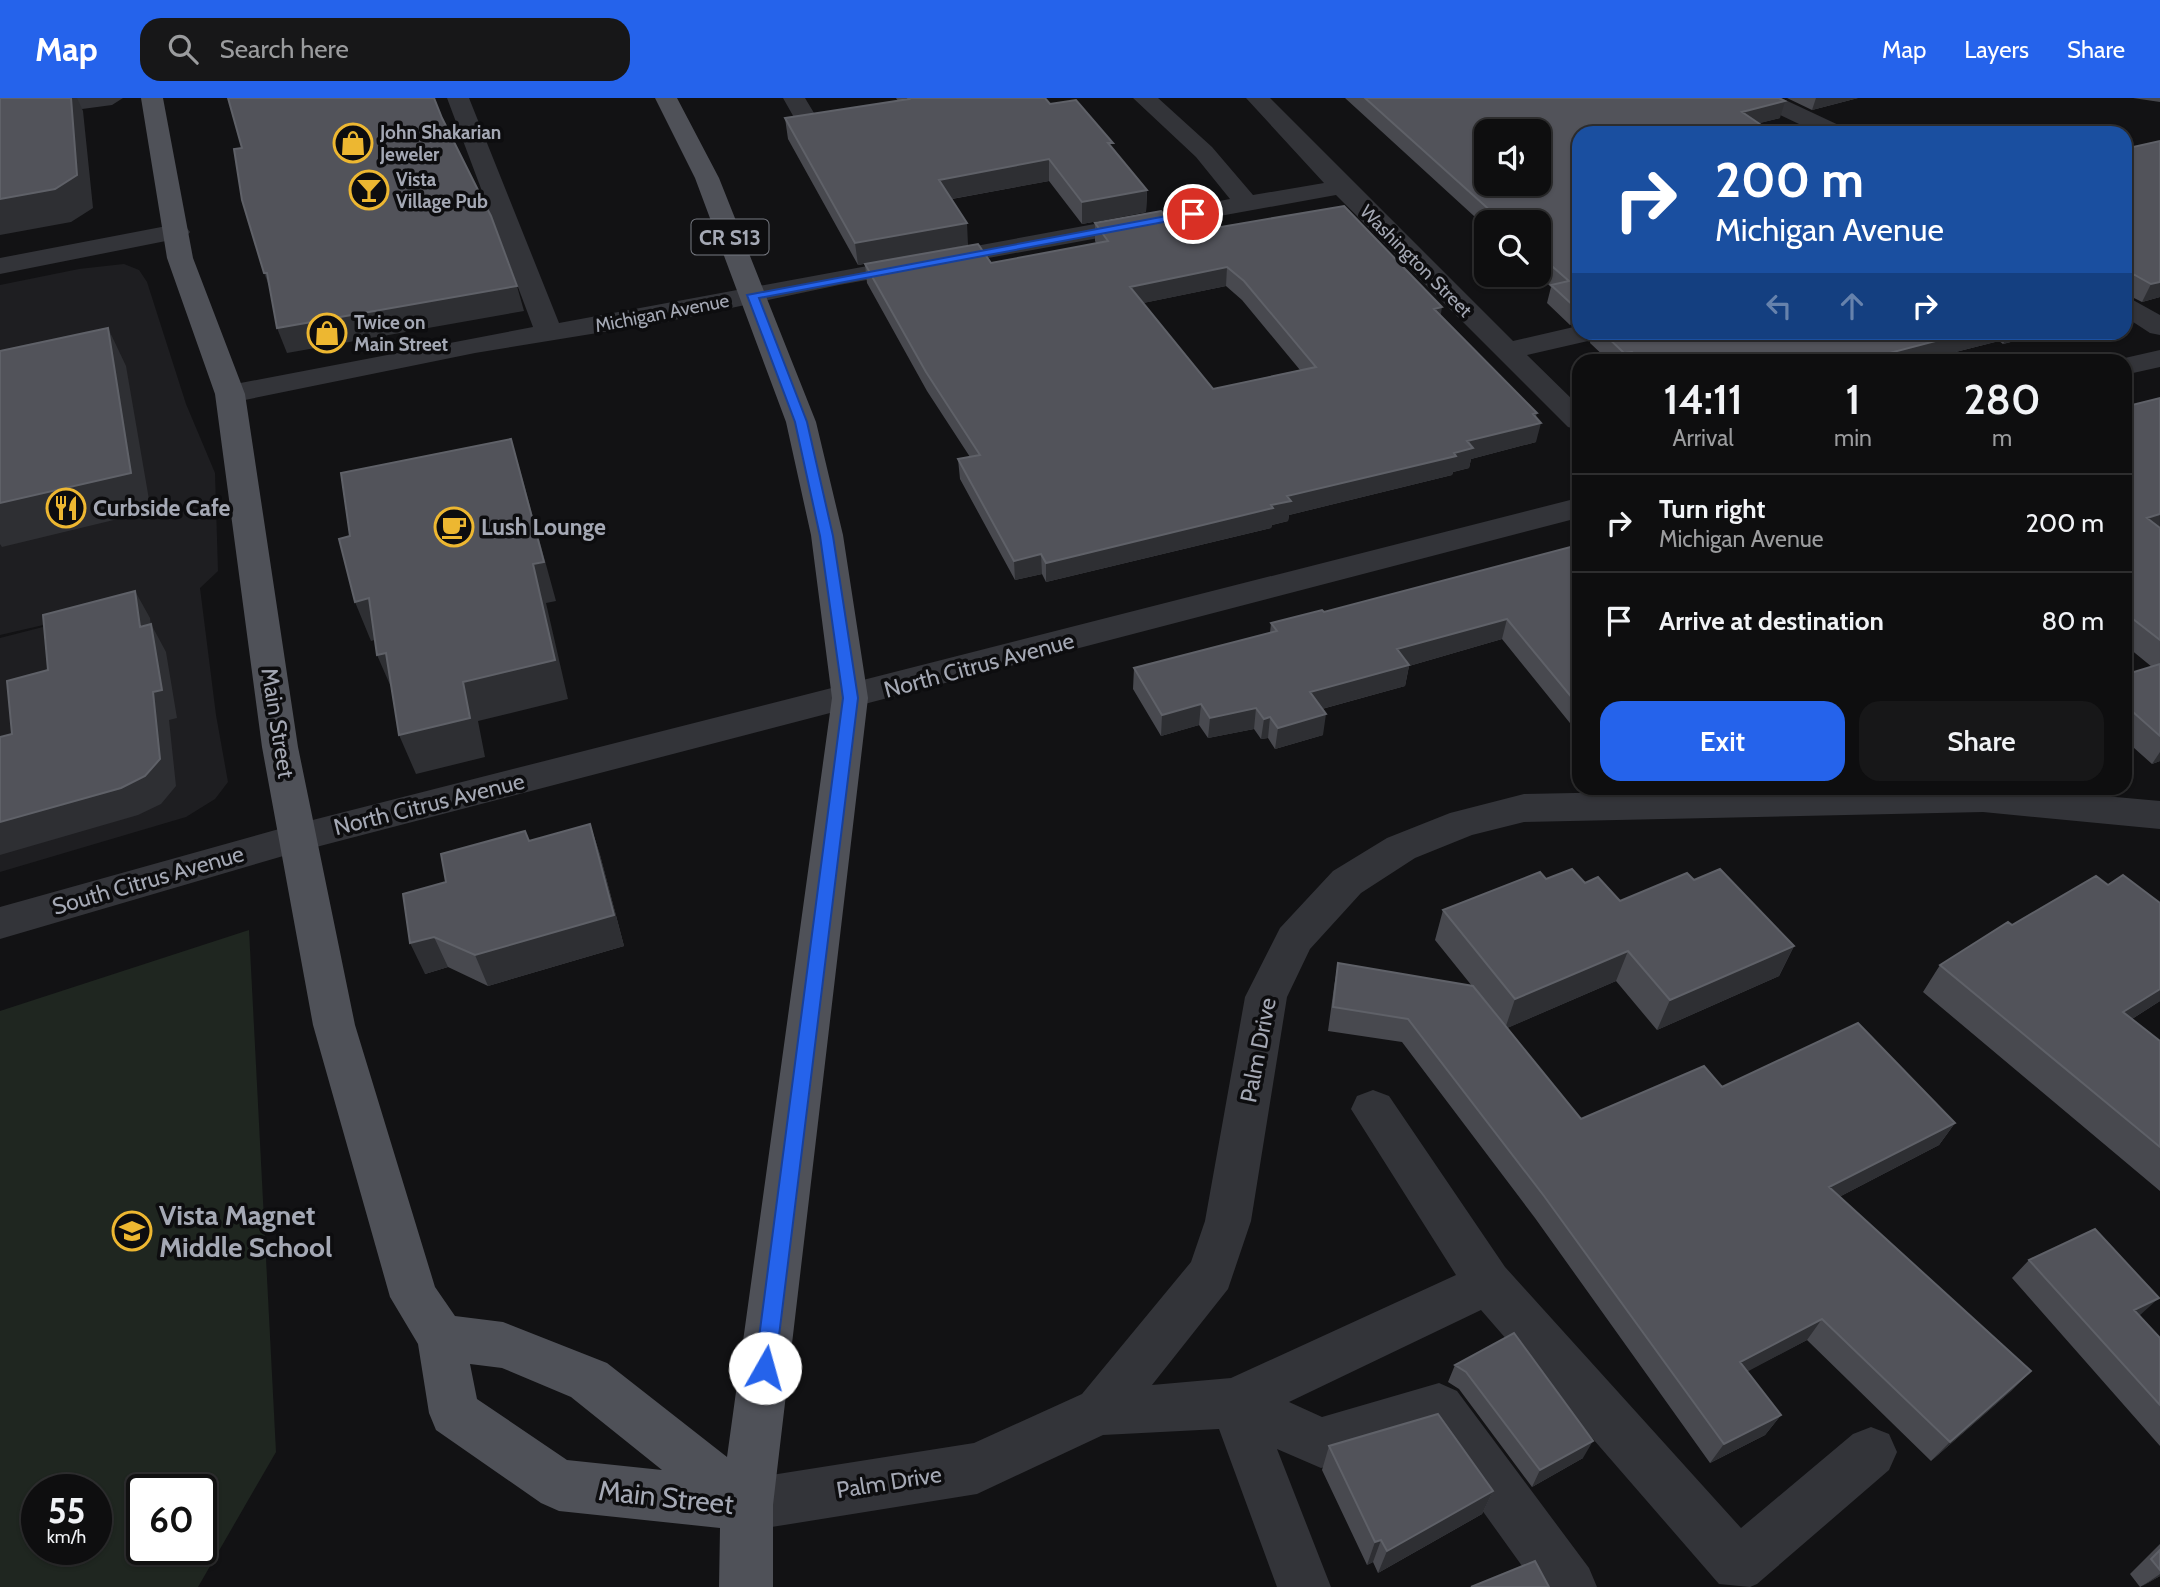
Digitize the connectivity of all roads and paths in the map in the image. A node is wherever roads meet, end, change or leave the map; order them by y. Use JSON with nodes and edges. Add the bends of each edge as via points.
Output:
{"nodes":[{"id":1,"x":112,"y":98,"type":"edge"},
{"id":2,"x":458,"y":98,"type":"edge"},
{"id":3,"x":666,"y":98,"type":"edge"},
{"id":4,"x":794,"y":98,"type":"edge"},
{"id":5,"x":1144,"y":98,"type":"edge"},
{"id":6,"x":1257,"y":98,"type":"edge"},
{"id":7,"x":1763,"y":98,"type":"edge"},
{"id":8,"x":158,"y":99,"type":"edge"},
{"id":9,"x":0,"y":113,"type":"edge"},
{"id":10,"x":808,"y":123,"type":"edge"},
{"id":11,"x":1822,"y":126,"type":"edge"},
{"id":12,"x":1342,"y":187,"type":"junction"},
{"id":13,"x":1247,"y":204,"type":"junction"},
{"id":14,"x":177,"y":232,"type":"junction"},
{"id":15,"x":0,"y":266,"type":"edge"},
{"id":16,"x":753,"y":295,"type":"junction"},
{"id":17,"x":2132,"y":308,"type":"edge"},
{"id":18,"x":2160,"y":327,"type":"edge"},
{"id":19,"x":549,"y":333,"type":"junction"},
{"id":20,"x":1572,"y":336,"type":"edge"},
{"id":21,"x":1507,"y":351,"type":"junction"},
{"id":22,"x":2160,"y":358,"type":"edge"},
{"id":23,"x":2132,"y":365,"type":"edge"},
{"id":24,"x":230,"y":394,"type":"junction"},
{"id":25,"x":1572,"y":415,"type":"edge"},
{"id":26,"x":1572,"y":510,"type":"edge"},
{"id":27,"x":850,"y":698,"type":"junction"},
{"id":28,"x":2160,"y":815,"type":"edge"},
{"id":29,"x":297,"y":838,"type":"junction"},
{"id":30,"x":0,"y":923,"type":"edge"},
{"id":31,"x":1373,"y":1109,"type":"dead end"},
{"id":32,"x":1488,"y":1283,"type":"junction"},
{"id":33,"x":441,"y":1337,"type":"junction"},
{"id":34,"x":1234,"y":1402,"type":"junction"},
{"id":35,"x":1100,"y":1411,"type":"junction"},
{"id":36,"x":1871,"y":1452,"type":"dead end"},
{"id":37,"x":747,"y":1505,"type":"junction"},
{"id":38,"x":746,"y":1587,"type":"edge"},
{"id":39,"x":1304,"y":1587,"type":"edge"},
{"id":40,"x":1570,"y":1587,"type":"edge"}],
"edges":[{"from":1,"to":9,"type":"street"},
{"from":2,"to":19,"type":"street"},
{"from":3,"to":16,"type":"main road","number":"CR S13","via":[[707,178]]},
{"from":4,"to":10,"type":"street"},
{"from":5,"to":13,"type":"street","via":[[1204,152]]},
{"from":6,"to":12,"type":"street","name":"Washington Street"},
{"from":7,"to":11,"type":"street"},
{"from":8,"to":14,"type":"main road","name":"Main Street"},
{"from":12,"to":13,"type":"street","name":"Michigan Avenue"},
{"from":12,"to":21,"type":"street","name":"Washington Street"},
{"from":13,"to":16,"type":"street","name":"Michigan Avenue"},
{"from":14,"to":15,"type":"street"},
{"from":14,"to":24,"type":"main road","name":"Main Street","via":[[180,258]]},
{"from":16,"to":19,"type":"street","name":"Michigan Avenue"},
{"from":16,"to":27,"type":"main road","number":"CR S13","via":[[801,422],[827,536]]},
{"from":17,"to":18,"type":"street"},
{"from":19,"to":24,"type":"street","name":"Michigan Avenue"},
{"from":20,"to":21,"type":"street"},
{"from":21,"to":25,"type":"street","name":"Washington Street"},
{"from":22,"to":23,"type":"street"},
{"from":24,"to":29,"type":"main road","name":"Main Street"},
{"from":26,"to":27,"type":"street","name":"North Citrus Avenue"},
{"from":27,"to":29,"type":"street","name":"North Citrus Avenue"},
{"from":27,"to":37,"type":"main road","number":"CR S13"},
{"from":28,"to":35,"type":"street","name":"Palm Drive","via":[[1983,798],[1524,808],[1464,823],[1401,849],[1348,882],[1294,939],[1266,997],[1228,1221],[1211,1274]]},
{"from":29,"to":30,"type":"street","name":"South Citrus Avenue"},
{"from":29,"to":33,"type":"main road","name":"Main Street","via":[[334,1025],[414,1297]]},
{"from":31,"to":32,"type":"street"},
{"from":32,"to":34,"type":"street"},
{"from":32,"to":36,"type":"street","via":[[1738,1565]]},
{"from":33,"to":37,"type":"main road","name":"Main Street","via":[[503,1345],[589,1380]]},
{"from":33,"to":37,"type":"main road","name":"Main Street","via":[[454,1413],[559,1485]]},
{"from":34,"to":35,"type":"street"},
{"from":34,"to":39,"type":"street"},
{"from":34,"to":40,"type":"street","via":[[1321,1443],[1440,1408]]},
{"from":35,"to":37,"type":"street","name":"Palm Drive","via":[[977,1468]]},
{"from":37,"to":38,"type":"main road","number":"CR S13"}]}
